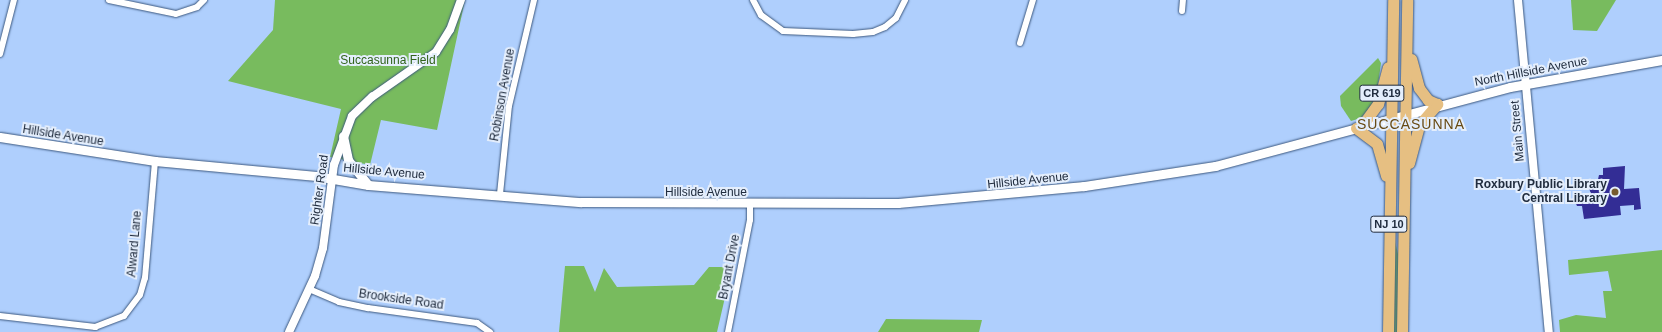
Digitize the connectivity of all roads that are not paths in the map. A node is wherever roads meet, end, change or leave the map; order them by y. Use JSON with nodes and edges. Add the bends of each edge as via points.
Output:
{"nodes":[{"id":1,"x":14,"y":0,"type":"edge"},
{"id":2,"x":109,"y":0,"type":"edge"},
{"id":3,"x":204,"y":0,"type":"edge"},
{"id":4,"x":461,"y":0,"type":"edge"},
{"id":5,"x":534,"y":0,"type":"edge"},
{"id":6,"x":753,"y":0,"type":"edge"},
{"id":7,"x":905,"y":0,"type":"edge"},
{"id":8,"x":1032,"y":0,"type":"edge"},
{"id":9,"x":1183,"y":0,"type":"edge"},
{"id":10,"x":1393,"y":0,"type":"edge"},
{"id":11,"x":1408,"y":0,"type":"edge"},
{"id":12,"x":1518,"y":0,"type":"edge"},
{"id":13,"x":1182,"y":11,"type":"dead end"},
{"id":14,"x":1020,"y":43,"type":"dead end"},
{"id":15,"x":1407,"y":43,"type":"junction"},
{"id":16,"x":1393,"y":53,"type":"junction"},
{"id":17,"x":0,"y":54,"type":"edge"},
{"id":18,"x":1662,"y":60,"type":"edge"},
{"id":19,"x":1526,"y":85,"type":"junction"},
{"id":20,"x":1437,"y":104,"type":"junction"},
{"id":21,"x":1406,"y":113,"type":"junction"},
{"id":22,"x":1392,"y":117,"type":"junction"},
{"id":23,"x":1358,"y":127,"type":"junction"},
{"id":24,"x":343,"y":136,"type":"junction"},
{"id":25,"x":0,"y":137,"type":"edge"},
{"id":26,"x":155,"y":161,"type":"junction"},
{"id":27,"x":332,"y":180,"type":"junction"},
{"id":28,"x":368,"y":185,"type":"junction"},
{"id":29,"x":1404,"y":187,"type":"junction"},
{"id":30,"x":500,"y":194,"type":"junction"},
{"id":31,"x":1390,"y":200,"type":"junction"},
{"id":32,"x":750,"y":205,"type":"junction"},
{"id":33,"x":309,"y":289,"type":"junction"},
{"id":34,"x":0,"y":316,"type":"edge"},
{"id":35,"x":289,"y":332,"type":"edge"},
{"id":36,"x":490,"y":332,"type":"edge"},
{"id":37,"x":728,"y":332,"type":"edge"},
{"id":38,"x":1388,"y":332,"type":"edge"},
{"id":39,"x":1402,"y":332,"type":"edge"},
{"id":40,"x":1549,"y":332,"type":"edge"}],
"edges":[{"from":1,"to":17,"type":"street"},
{"from":2,"to":3,"type":"street","via":[[176,14],[197,6]]},
{"from":4,"to":24,"type":"street","name":"Righter Road","via":[[450,30],[436,52],[363,104],[352,116]]},
{"from":5,"to":30,"type":"street","name":"Robinson Avenue","via":[[509,106]]},
{"from":6,"to":7,"type":"street","via":[[761,15],[783,31],[853,34],[874,32],[885,27],[896,18]]},
{"from":8,"to":14,"type":"street"},
{"from":9,"to":13,"type":"street"},
{"from":10,"to":16,"type":"highway","number":"NJ 10"},
{"from":11,"to":15,"type":"highway","number":"NJ 10"},
{"from":12,"to":19,"type":"street","name":"Main Street"},
{"from":15,"to":20,"type":"highway","via":[[1418,88],[1428,100]]},
{"from":15,"to":21,"type":"highway","number":"NJ 10"},
{"from":16,"to":22,"type":"highway","number":"NJ 10"},
{"from":16,"to":23,"type":"highway","number":"CR 619","via":[[1378,104]]},
{"from":18,"to":19,"type":"main road","name":"North Hillside Avenue"},
{"from":19,"to":20,"type":"main road","name":"North Hillside Avenue","number":"CR 619"},
{"from":19,"to":40,"type":"street","name":"Main Street"},
{"from":20,"to":21,"type":"main road","name":"North Hillside Avenue","number":"CR 619"},
{"from":20,"to":29,"type":"highway","via":[[1419,125]]},
{"from":21,"to":22,"type":"main road","name":"Hillside Avenue","number":"CR 619"},
{"from":21,"to":29,"type":"highway","number":"NJ 10"},
{"from":22,"to":23,"type":"main road","name":"Hillside Avenue","number":"CR 619"},
{"from":22,"to":31,"type":"highway","number":"NJ 10"},
{"from":23,"to":31,"type":"highway","via":[[1379,147]]},
{"from":23,"to":32,"type":"main road","name":"Hillside Avenue","number":"CR 619","via":[[1231,163],[1084,186],[952,200]]},
{"from":24,"to":27,"type":"street","name":"Righter Road"},
{"from":24,"to":28,"type":"main road","via":[[348,160]]},
{"from":25,"to":26,"type":"main road","name":"Hillside Avenue","number":"CR 619"},
{"from":26,"to":27,"type":"main road","name":"Hillside Avenue","number":"CR 619"},
{"from":26,"to":34,"type":"street","name":"Alward Lane","via":[[145,278],[140,295],[124,316],[95,327]]},
{"from":27,"to":28,"type":"main road","name":"Hillside Avenue","number":"CR 619"},
{"from":27,"to":33,"type":"street","name":"Righter Road","via":[[323,248]]},
{"from":28,"to":30,"type":"main road","name":"Hillside Avenue","number":"CR 619"},
{"from":29,"to":39,"type":"highway","number":"NJ 10"},
{"from":30,"to":32,"type":"main road","name":"Hillside Avenue","number":"CR 619","via":[[616,204]]},
{"from":31,"to":38,"type":"highway","number":"NJ 10"},
{"from":32,"to":37,"type":"street","name":"Bryant Drive","via":[[750,220]]},
{"from":33,"to":35,"type":"street","name":"Righter Road"},
{"from":33,"to":36,"type":"street","name":"Brookside Road","via":[[339,302],[476,323]]}]}
